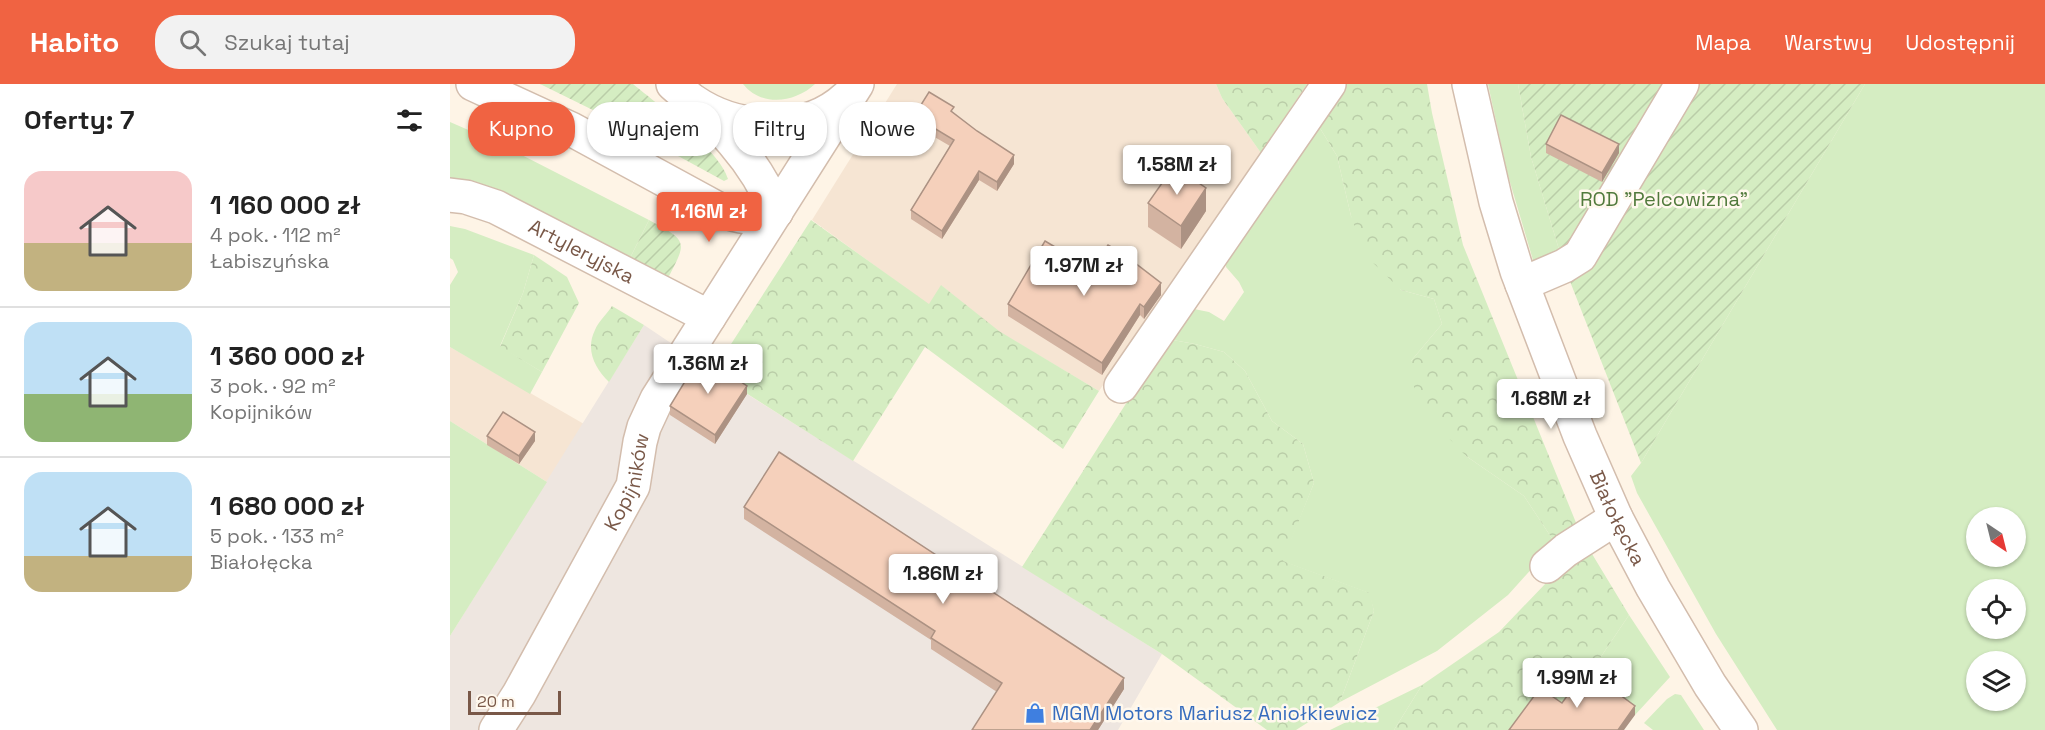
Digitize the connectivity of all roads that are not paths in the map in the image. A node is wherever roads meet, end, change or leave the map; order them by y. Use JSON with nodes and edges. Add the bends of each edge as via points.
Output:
{"nodes":[{"id":1,"x":473,"y":84,"type":"edge"},
{"id":2,"x":1329,"y":84,"type":"edge"},
{"id":3,"x":1469,"y":84,"type":"edge"},
{"id":4,"x":1682,"y":84,"type":"edge"},
{"id":5,"x":854,"y":88,"type":"edge"},
{"id":6,"x":683,"y":92,"type":"edge"},
{"id":7,"x":450,"y":195,"type":"edge"},
{"id":8,"x":709,"y":204,"type":"junction"},
{"id":9,"x":776,"y":212,"type":"junction"},
{"id":10,"x":737,"y":273,"type":"junction"},
{"id":11,"x":1522,"y":284,"type":"junction"},
{"id":12,"x":709,"y":317,"type":"junction"},
{"id":13,"x":1121,"y":386,"type":"dead end"},
{"id":14,"x":1616,"y":518,"type":"junction"},
{"id":15,"x":1547,"y":566,"type":"dead end"},
{"id":16,"x":496,"y":730,"type":"edge"},
{"id":17,"x":1741,"y":730,"type":"edge"}],
"edges":[{"from":1,"to":8,"type":"street","via":[[581,134]]},
{"from":2,"to":13,"type":"street"},
{"from":3,"to":11,"type":"street","name":"Białołęcka","via":[[1496,202]]},
{"from":4,"to":11,"type":"street","via":[[1580,256]]},
{"from":5,"to":6,"type":"street","via":[[825,111],[773,125],[729,120],[706,110]]},
{"from":5,"to":9,"type":"street","name":"Kopijników"},
{"from":6,"to":9,"type":"street","via":[[723,129],[759,176]]},
{"from":7,"to":12,"type":"street","name":"Artyleryjska","via":[[511,214]]},
{"from":8,"to":9,"type":"street","via":[[742,217]]},
{"from":8,"to":10,"type":"street","via":[[724,218],[733,236],[739,255]]},
{"from":9,"to":10,"type":"street","name":"Kopijników"},
{"from":10,"to":12,"type":"street","name":"Kopijników"},
{"from":11,"to":14,"type":"street","name":"Białołęcka"},
{"from":12,"to":16,"type":"street","name":"Kopijników","via":[[650,413],[640,442],[633,486]]},
{"from":14,"to":15,"type":"street"},
{"from":14,"to":17,"type":"street","name":"Białołęcka","via":[[1658,598]]}]}
